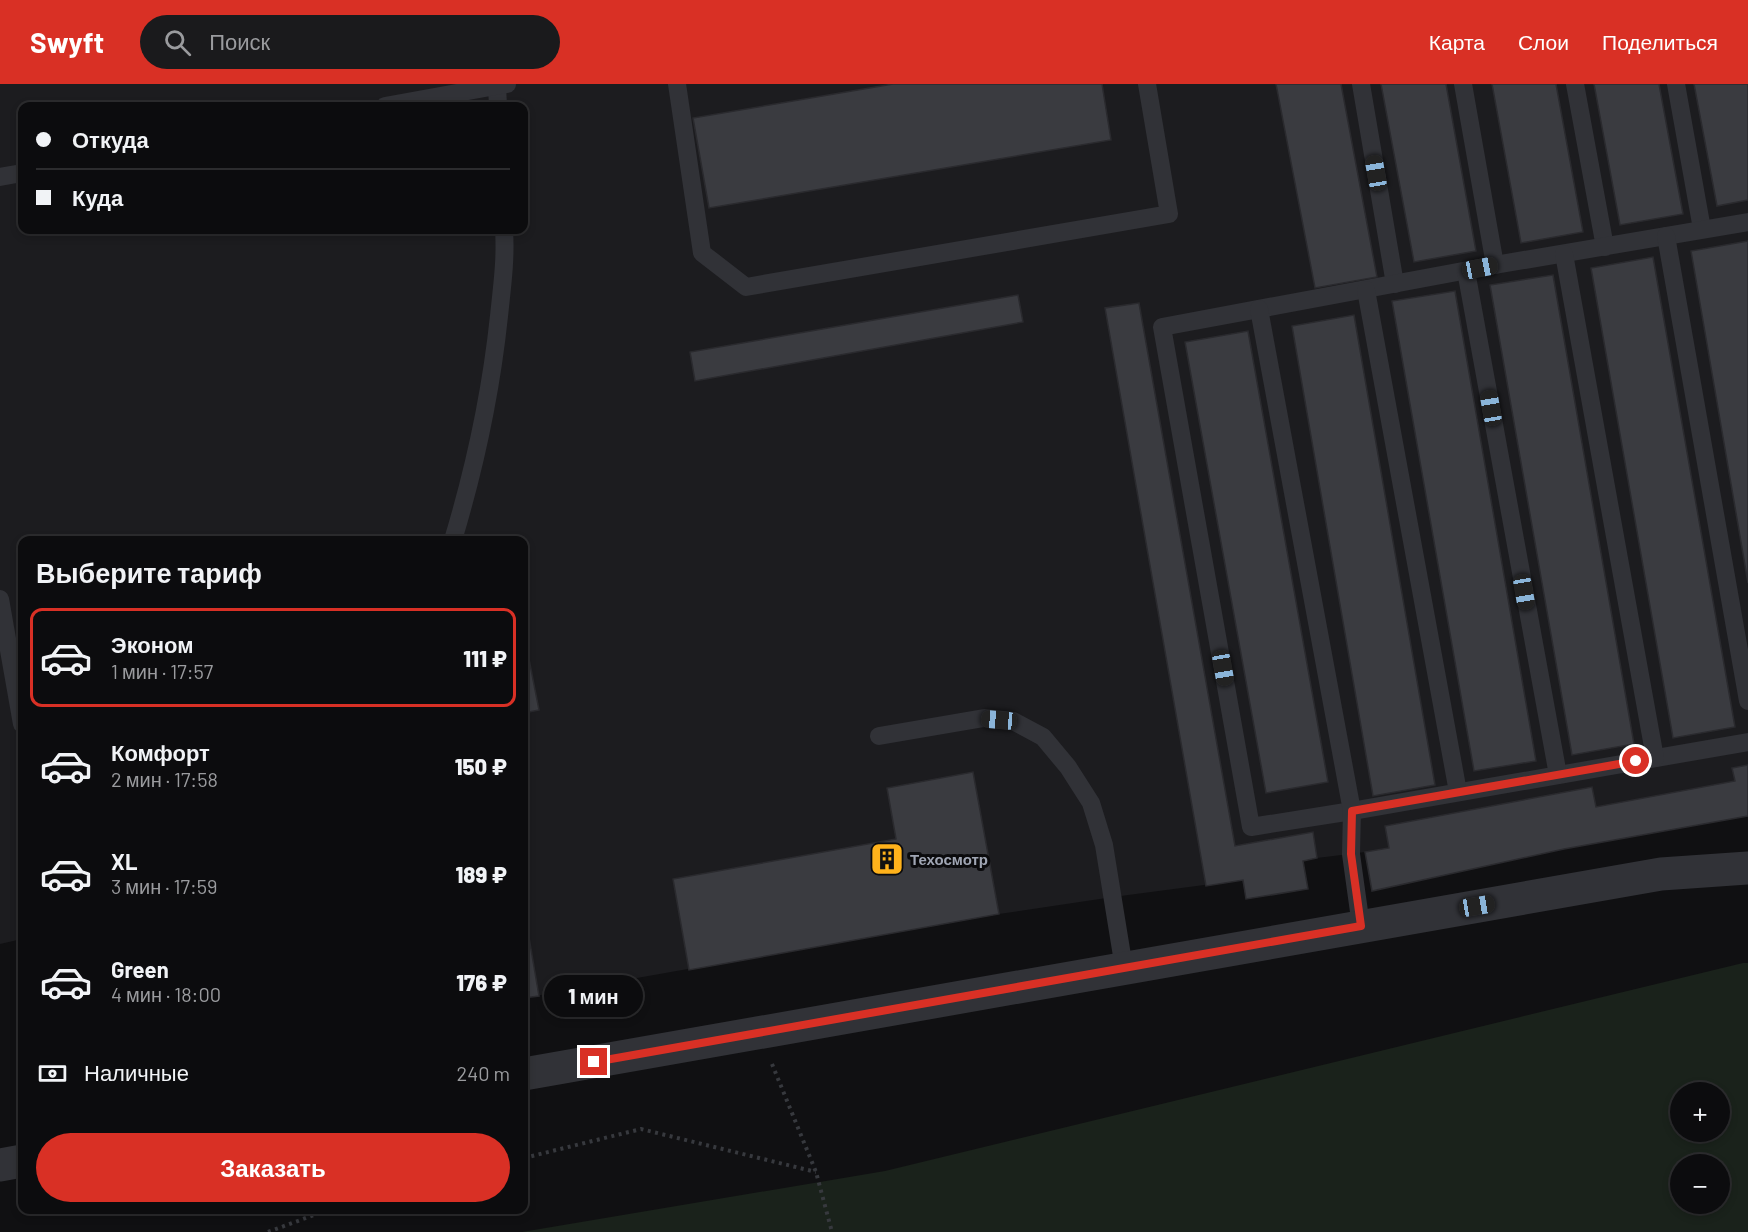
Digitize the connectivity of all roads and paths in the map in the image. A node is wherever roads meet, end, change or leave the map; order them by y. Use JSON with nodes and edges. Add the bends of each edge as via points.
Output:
{"nodes":[{"id":1,"x":677,"y":84,"type":"edge"},
{"id":2,"x":1147,"y":84,"type":"edge"},
{"id":3,"x":1361,"y":84,"type":"edge"},
{"id":4,"x":1463,"y":84,"type":"edge"},
{"id":5,"x":1575,"y":84,"type":"edge"},
{"id":6,"x":1676,"y":84,"type":"edge"},
{"id":7,"x":502,"y":85,"type":"edge"},
{"id":8,"x":407,"y":102,"type":"edge"},
{"id":9,"x":499,"y":102,"type":"edge"},
{"id":10,"x":18,"y":174,"type":"edge"},
{"id":11,"x":0,"y":177,"type":"edge"},
{"id":12,"x":1748,"y":222,"type":"edge"},
{"id":13,"x":1702,"y":230,"type":"junction"},
{"id":14,"x":504,"y":234,"type":"edge"},
{"id":15,"x":1666,"y":236,"type":"junction"},
{"id":16,"x":1605,"y":247,"type":"junction"},
{"id":17,"x":1564,"y":254,"type":"junction"},
{"id":18,"x":1495,"y":266,"type":"junction"},
{"id":19,"x":1466,"y":271,"type":"junction"},
{"id":20,"x":1395,"y":284,"type":"junction"},
{"id":21,"x":1366,"y":290,"type":"junction"},
{"id":22,"x":1259,"y":309,"type":"junction"},
{"id":23,"x":454,"y":536,"type":"edge"},
{"id":24,"x":0,"y":599,"type":"edge"},
{"id":25,"x":18,"y":701,"type":"edge"},
{"id":26,"x":1748,"y":701,"type":"edge"},
{"id":27,"x":879,"y":736,"type":"dead end"},
{"id":28,"x":1748,"y":742,"type":"edge"},
{"id":29,"x":1655,"y":758,"type":"junction"},
{"id":30,"x":1558,"y":775,"type":"junction"},
{"id":31,"x":1458,"y":792,"type":"junction"},
{"id":32,"x":1352,"y":811,"type":"junction"},
{"id":33,"x":1748,"y":868,"type":"edge"},
{"id":34,"x":1361,"y":926,"type":"junction"},
{"id":35,"x":1124,"y":968,"type":"junction"},
{"id":36,"x":759,"y":1033,"type":"junction"},
{"id":37,"x":528,"y":1073,"type":"edge"},
{"id":38,"x":528,"y":1157,"type":"edge"},
{"id":39,"x":18,"y":1162,"type":"edge"},
{"id":40,"x":0,"y":1165,"type":"edge"},
{"id":41,"x":816,"y":1172,"type":"junction"},
{"id":42,"x":317,"y":1214,"type":"edge"},
{"id":43,"x":268,"y":1232,"type":"edge"},
{"id":44,"x":831,"y":1232,"type":"edge"}],
"edges":[{"from":1,"to":2,"type":"lane","via":[[702,253],[746,287],[1169,214]]},
{"from":3,"to":20,"type":"lane"},
{"from":4,"to":18,"type":"lane"},
{"from":5,"to":16,"type":"lane"},
{"from":6,"to":13,"type":"lane"},
{"from":7,"to":8,"type":"lane"},
{"from":7,"to":9,"type":"lane"},
{"from":10,"to":11,"type":"lane"},
{"from":12,"to":13,"type":"lane"},
{"from":13,"to":15,"type":"lane"},
{"from":14,"to":23,"type":"lane","via":[[506,257],[495,352],[466,497]]},
{"from":15,"to":16,"type":"lane"},
{"from":15,"to":26,"type":"lane"},
{"from":16,"to":17,"type":"lane"},
{"from":17,"to":18,"type":"lane"},
{"from":17,"to":29,"type":"lane"},
{"from":18,"to":19,"type":"lane"},
{"from":19,"to":20,"type":"lane"},
{"from":19,"to":30,"type":"lane"},
{"from":20,"to":21,"type":"lane"},
{"from":21,"to":22,"type":"lane"},
{"from":21,"to":31,"type":"lane"},
{"from":22,"to":32,"type":"lane"},
{"from":22,"to":32,"type":"lane","via":[[1162,327],[1251,827]]},
{"from":24,"to":25,"type":"lane"},
{"from":27,"to":35,"type":"lane","via":[[984,718],[1013,721],[1042,737],[1068,766],[1091,803],[1104,844]]},
{"from":28,"to":29,"type":"lane"},
{"from":29,"to":30,"type":"lane"},
{"from":30,"to":31,"type":"lane"},
{"from":31,"to":32,"type":"lane"},
{"from":32,"to":34,"type":"lane","via":[[1351,854]]},
{"from":33,"to":34,"type":"street","via":[[1661,874]]},
{"from":34,"to":35,"type":"street"},
{"from":35,"to":36,"type":"street"},
{"from":36,"to":37,"type":"street"},
{"from":36,"to":41,"type":"path"},
{"from":38,"to":41,"type":"path","via":[[641,1130]]},
{"from":39,"to":40,"type":"street"},
{"from":41,"to":44,"type":"path"},
{"from":42,"to":43,"type":"path"}]}
